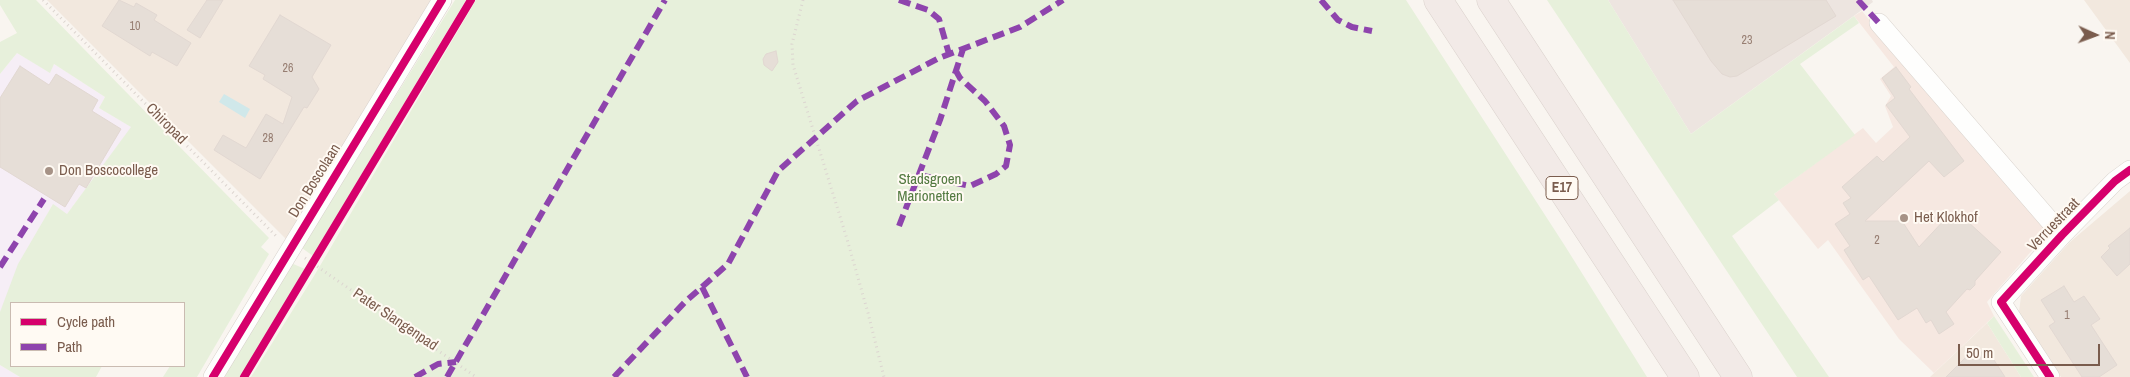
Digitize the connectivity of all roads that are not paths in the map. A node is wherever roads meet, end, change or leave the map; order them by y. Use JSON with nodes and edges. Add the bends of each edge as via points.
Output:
{"nodes":[{"id":1,"x":442,"y":0,"type":"edge"},
{"id":2,"x":1438,"y":0,"type":"edge"},
{"id":3,"x":1491,"y":0,"type":"edge"},
{"id":4,"x":1879,"y":23,"type":"dead end"},
{"id":5,"x":2130,"y":170,"type":"edge"},
{"id":6,"x":2062,"y":235,"type":"junction"},
{"id":7,"x":213,"y":377,"type":"edge"},
{"id":8,"x":1685,"y":377,"type":"edge"},
{"id":9,"x":1738,"y":377,"type":"edge"},
{"id":10,"x":2050,"y":377,"type":"edge"}],
"edges":[{"from":1,"to":7,"type":"street","name":"Don Boscolaan"},
{"from":2,"to":8,"type":"highway","number":"E17"},
{"from":3,"to":9,"type":"highway"},
{"from":4,"to":6,"type":"street"},
{"from":5,"to":6,"type":"street","name":"Verruestraat"},
{"from":6,"to":10,"type":"street","name":"Verruestraat","via":[[2001,302]]}]}
